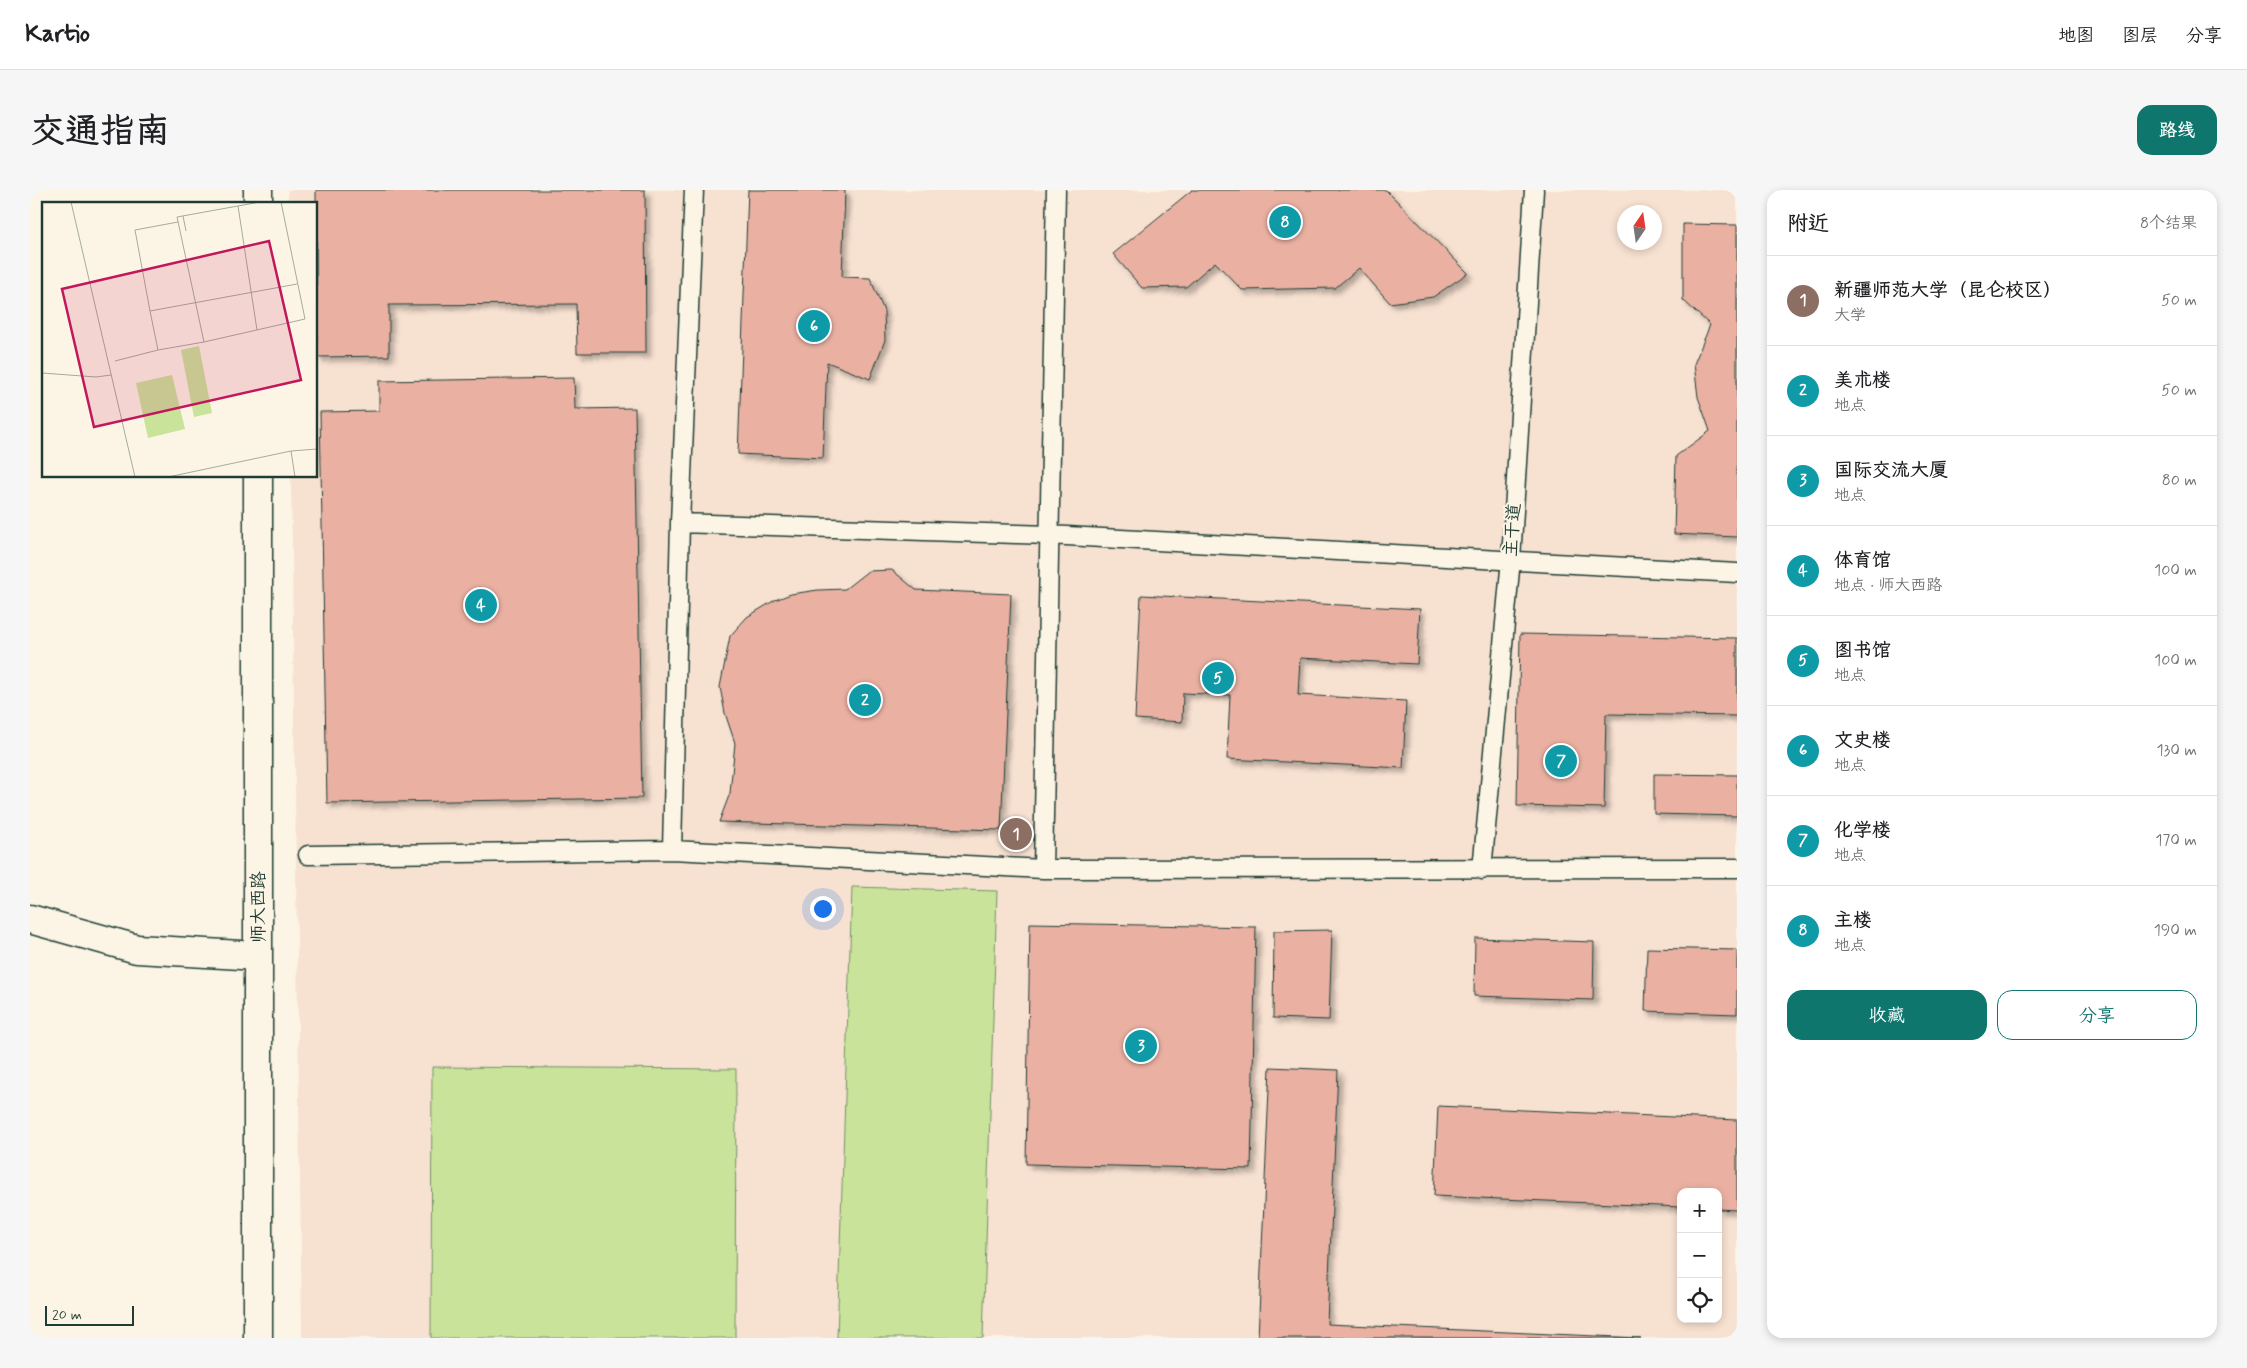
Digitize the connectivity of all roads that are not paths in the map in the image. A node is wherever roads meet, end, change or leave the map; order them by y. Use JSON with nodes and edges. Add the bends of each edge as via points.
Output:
{"nodes":[{"id":1,"x":694,"y":190,"type":"edge"},
{"id":2,"x":1056,"y":190,"type":"edge"},
{"id":3,"x":1534,"y":190,"type":"edge"},
{"id":4,"x":258,"y":478,"type":"edge"},
{"id":5,"x":680,"y":523,"type":"junction"},
{"id":6,"x":1049,"y":535,"type":"junction"},
{"id":7,"x":1511,"y":559,"type":"junction"},
{"id":8,"x":1737,"y":573,"type":"edge"},
{"id":9,"x":672,"y":850,"type":"junction"},
{"id":10,"x":308,"y":855,"type":"dead end"},
{"id":11,"x":1737,"y":868,"type":"edge"},
{"id":12,"x":1043,"y":869,"type":"junction"},
{"id":13,"x":1482,"y":870,"type":"junction"},
{"id":14,"x":30,"y":919,"type":"edge"},
{"id":15,"x":258,"y":956,"type":"junction"},
{"id":16,"x":258,"y":1338,"type":"edge"}],
"edges":[{"from":1,"to":5,"type":"lane"},
{"from":2,"to":6,"type":"lane"},
{"from":3,"to":7,"type":"lane","name":"主干道"},
{"from":4,"to":15,"type":"street","name":"师大西路"},
{"from":5,"to":6,"type":"lane"},
{"from":5,"to":9,"type":"lane"},
{"from":6,"to":7,"type":"lane"},
{"from":6,"to":12,"type":"lane"},
{"from":7,"to":8,"type":"lane"},
{"from":7,"to":13,"type":"lane","name":"主干道"},
{"from":9,"to":10,"type":"lane"},
{"from":9,"to":12,"type":"lane"},
{"from":11,"to":13,"type":"lane"},
{"from":12,"to":13,"type":"lane"},
{"from":14,"to":15,"type":"street","via":[[137,949]]},
{"from":15,"to":16,"type":"street","name":"师大西路"}]}
